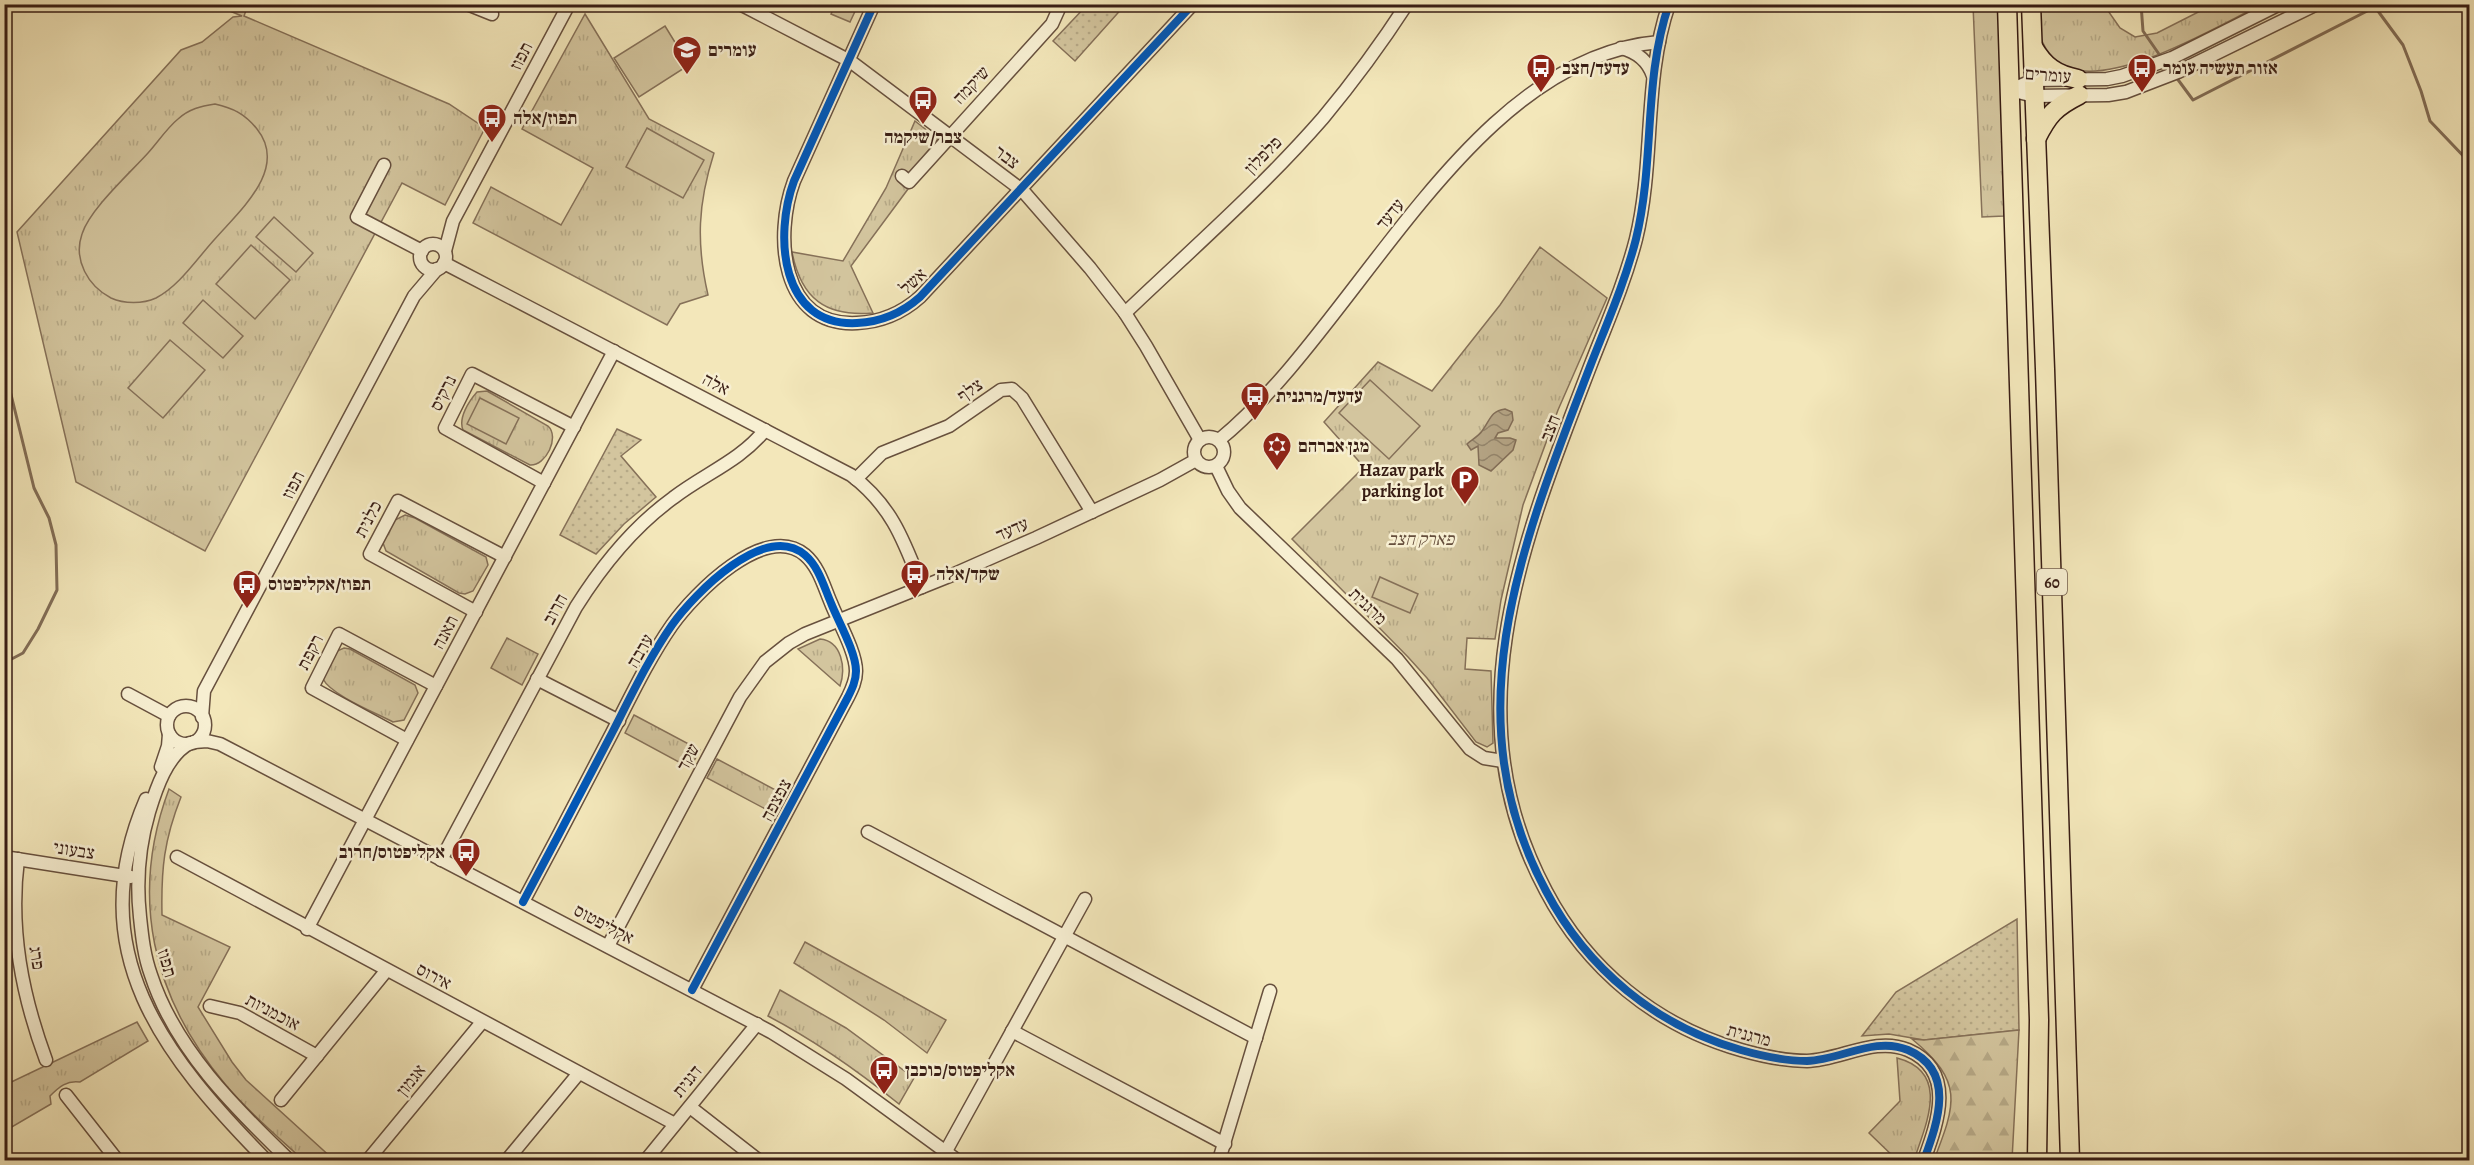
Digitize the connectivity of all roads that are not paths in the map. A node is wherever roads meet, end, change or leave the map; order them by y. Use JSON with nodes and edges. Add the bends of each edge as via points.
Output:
{"nodes":[{"id":1,"x":467,"y":4,"type":"edge"},
{"id":2,"x":569,"y":4,"type":"edge"},
{"id":3,"x":874,"y":4,"type":"edge"},
{"id":4,"x":1061,"y":4,"type":"edge"},
{"id":5,"x":1070,"y":4,"type":"edge"},
{"id":6,"x":1193,"y":4,"type":"edge"},
{"id":7,"x":1407,"y":4,"type":"edge"},
{"id":8,"x":1669,"y":4,"type":"edge"},
{"id":9,"x":2007,"y":4,"type":"edge"},
{"id":10,"x":2031,"y":4,"type":"edge"},
{"id":11,"x":2280,"y":4,"type":"edge"},
{"id":12,"x":2317,"y":4,"type":"edge"},
{"id":13,"x":742,"y":5,"type":"edge"},
{"id":14,"x":492,"y":14,"type":"dead end"},
{"id":15,"x":1052,"y":24,"type":"junction"},
{"id":16,"x":1659,"y":42,"type":"junction"},
{"id":17,"x":2032,"y":47,"type":"junction"},
{"id":18,"x":1619,"y":48,"type":"junction"},
{"id":19,"x":849,"y":61,"type":"junction"},
{"id":20,"x":1653,"y":76,"type":"junction"},
{"id":21,"x":2078,"y":87,"type":"junction"},
{"id":22,"x":2034,"y":88,"type":"junction"},
{"id":23,"x":2010,"y":90,"type":"junction"},
{"id":24,"x":949,"y":136,"type":"junction"},
{"id":25,"x":2035,"y":140,"type":"junction"},
{"id":26,"x":384,"y":165,"type":"dead end"},
{"id":27,"x":902,"y":176,"type":"dead end"},
{"id":28,"x":1021,"y":190,"type":"junction"},
{"id":29,"x":453,"y":221,"type":"junction"},
{"id":30,"x":425,"y":253,"type":"junction"},
{"id":31,"x":442,"y":261,"type":"junction"},
{"id":32,"x":414,"y":296,"type":"junction"},
{"id":33,"x":1125,"y":313,"type":"junction"},
{"id":34,"x":614,"y":351,"type":"junction"},
{"id":35,"x":574,"y":427,"type":"junction"},
{"id":36,"x":765,"y":430,"type":"junction"},
{"id":37,"x":1200,"y":440,"type":"junction"},
{"id":38,"x":1219,"y":440,"type":"junction"},
{"id":39,"x":1196,"y":460,"type":"junction"},
{"id":40,"x":1216,"y":466,"type":"junction"},
{"id":41,"x":856,"y":479,"type":"junction"},
{"id":42,"x":544,"y":483,"type":"junction"},
{"id":43,"x":1092,"y":512,"type":"junction"},
{"id":44,"x":505,"y":557,"type":"junction"},
{"id":45,"x":922,"y":587,"type":"junction"},
{"id":46,"x":476,"y":612,"type":"junction"},
{"id":47,"x":838,"y":620,"type":"junction"},
{"id":48,"x":537,"y":679,"type":"junction"},
{"id":49,"x":436,"y":686,"type":"junction"},
{"id":50,"x":204,"y":691,"type":"junction"},
{"id":51,"x":129,"y":694,"type":"dead end"},
{"id":52,"x":183,"y":707,"type":"junction"},
{"id":53,"x":169,"y":716,"type":"junction"},
{"id":54,"x":203,"y":718,"type":"junction"},
{"id":55,"x":619,"y":721,"type":"junction"},
{"id":56,"x":169,"y":734,"type":"junction"},
{"id":57,"x":408,"y":740,"type":"junction"},
{"id":58,"x":192,"y":743,"type":"junction"},
{"id":59,"x":220,"y":744,"type":"junction"},
{"id":60,"x":1503,"y":761,"type":"junction"},
{"id":61,"x":365,"y":820,"type":"junction"},
{"id":62,"x":868,"y":832,"type":"dead end"},
{"id":63,"x":4,"y":856,"type":"edge"},
{"id":64,"x":177,"y":857,"type":"dead end"},
{"id":65,"x":18,"y":859,"type":"junction"},
{"id":66,"x":441,"y":860,"type":"junction"},
{"id":67,"x":1533,"y":865,"type":"joint"},
{"id":68,"x":124,"y":876,"type":"junction"},
{"id":69,"x":139,"y":878,"type":"junction"},
{"id":70,"x":1085,"y":899,"type":"dead end"},
{"id":71,"x":523,"y":902,"type":"junction"},
{"id":72,"x":307,"y":929,"type":"junction"},
{"id":73,"x":1064,"y":936,"type":"junction"},
{"id":74,"x":608,"y":946,"type":"junction"},
{"id":75,"x":386,"y":971,"type":"junction"},
{"id":76,"x":692,"y":990,"type":"junction"},
{"id":77,"x":1270,"y":991,"type":"dead end"},
{"id":78,"x":210,"y":1006,"type":"dead end"},
{"id":79,"x":482,"y":1022,"type":"junction"},
{"id":80,"x":757,"y":1024,"type":"junction"},
{"id":81,"x":1012,"y":1031,"type":"junction"},
{"id":82,"x":1256,"y":1038,"type":"junction"},
{"id":83,"x":317,"y":1056,"type":"junction"},
{"id":84,"x":46,"y":1060,"type":"dead end"},
{"id":85,"x":579,"y":1073,"type":"junction"},
{"id":86,"x":66,"y":1095,"type":"dead end"},
{"id":87,"x":281,"y":1100,"type":"dead end"},
{"id":88,"x":690,"y":1107,"type":"junction"},
{"id":89,"x":675,"y":1124,"type":"junction"},
{"id":90,"x":270,"y":1142,"type":"junction"},
{"id":91,"x":1225,"y":1144,"type":"junction"},
{"id":92,"x":946,"y":1151,"type":"junction"},
{"id":93,"x":259,"y":1158,"type":"edge"},
{"id":94,"x":117,"y":1161,"type":"edge"},
{"id":95,"x":290,"y":1161,"type":"edge"},
{"id":96,"x":368,"y":1161,"type":"edge"},
{"id":97,"x":507,"y":1161,"type":"edge"},
{"id":98,"x":646,"y":1161,"type":"edge"},
{"id":99,"x":758,"y":1161,"type":"edge"},
{"id":100,"x":957,"y":1161,"type":"edge"},
{"id":101,"x":1219,"y":1161,"type":"edge"},
{"id":102,"x":1924,"y":1161,"type":"edge"},
{"id":103,"x":2037,"y":1161,"type":"edge"},
{"id":104,"x":2070,"y":1161,"type":"edge"}],
"edges":[{"from":1,"to":14,"type":"street"},
{"from":2,"to":29,"type":"street","name":"תפוז"},
{"from":3,"to":19,"type":"street","name":"אשל"},
{"from":4,"to":15,"type":"street","name":"שיקמה"},
{"from":5,"to":15,"type":"street"},
{"from":6,"to":28,"type":"street","name":"אשל"},
{"from":7,"to":33,"type":"street","name":"פלפלון","via":[[1358,74],[1301,142]]},
{"from":8,"to":16,"type":"street","name":"חצב"},
{"from":9,"to":23,"type":"highway","number":"60"},
{"from":10,"to":17,"type":"highway","number":"60"},
{"from":11,"to":21,"type":"street","name":"עומרים","via":[[2149,67]]},
{"from":12,"to":21,"type":"street","name":"עומרים","via":[[2164,79],[2126,92]]},
{"from":13,"to":19,"type":"street","name":"צבר"},
{"from":15,"to":24,"type":"street","name":"שיקמה"},
{"from":16,"to":18,"type":"street","name":"עדעד"},
{"from":16,"to":20,"type":"street","name":"חצב"},
{"from":17,"to":21,"type":"highway","via":[[2052,71]]},
{"from":17,"to":22,"type":"highway","number":"60"},
{"from":18,"to":20,"type":"street","via":[[1639,56]]},
{"from":18,"to":38,"type":"street","name":"עדעד","via":[[1563,71],[1484,134],[1432,190],[1285,375]]},
{"from":19,"to":24,"type":"street","name":"צבר"},
{"from":19,"to":28,"type":"street","name":"אשל","via":[[794,182],[784,216],[787,269],[799,294],[815,312],[849,323],[878,320],[902,311],[928,289]]},
{"from":20,"to":60,"type":"street","name":"חצב","via":[[1646,177],[1634,248],[1540,499],[1513,591],[1502,676]]},
{"from":21,"to":22,"type":"street","name":"עומרים"},
{"from":21,"to":25,"type":"highway","via":[[2049,114]]},
{"from":22,"to":23,"type":"street","name":"עומרים"},
{"from":22,"to":25,"type":"highway","number":"60"},
{"from":23,"to":103,"type":"highway","number":"60","via":[[2039,1020]]},
{"from":24,"to":27,"type":"street","name":"שיקמה","via":[[909,182]]},
{"from":24,"to":28,"type":"street","name":"צבר"},
{"from":25,"to":104,"type":"highway","number":"60"},
{"from":26,"to":30,"type":"street","via":[[357,217]]},
{"from":28,"to":33,"type":"street","name":"צבר"},
{"from":29,"to":30,"type":"street","name":"תפוז"},
{"from":29,"to":31,"type":"street","name":"תפוז"},
{"from":30,"to":31,"type":"street","via":[[427,268]]},
{"from":30,"to":31,"type":"street","via":[[440,246]]},
{"from":30,"to":32,"type":"street","name":"תפוז"},
{"from":31,"to":32,"type":"street","name":"תפוז"},
{"from":31,"to":34,"type":"street","name":"אלה"},
{"from":32,"to":50,"type":"street","name":"תפוז"},
{"from":33,"to":37,"type":"street","name":"צבר"},
{"from":34,"to":35,"type":"street","name":"תאנה"},
{"from":34,"to":36,"type":"street","name":"אלה"},
{"from":35,"to":42,"type":"street","name":"תאנה"},
{"from":35,"to":42,"type":"street","name":"נרקיס","via":[[472,374],[445,428]]},
{"from":36,"to":41,"type":"street","name":"אלה"},
{"from":36,"to":48,"type":"street","name":"חרוב","via":[[742,454],[653,513],[613,553],[576,607]]},
{"from":37,"to":38,"type":"street"},
{"from":37,"to":39,"type":"street","via":[[1194,450]]},
{"from":38,"to":40,"type":"street","via":[[1224,454]]},
{"from":39,"to":40,"type":"street","via":[[1204,466]]},
{"from":39,"to":43,"type":"street","name":"עדעד"},
{"from":40,"to":60,"type":"street","name":"מרגנית","via":[[1240,508],[1404,666],[1466,745],[1484,758]]},
{"from":41,"to":43,"type":"street","name":"צלף","via":[[887,450],[949,426],[1009,388],[1022,398]]},
{"from":41,"to":45,"type":"street","name":"אלה","via":[[893,519]]},
{"from":42,"to":44,"type":"street","name":"תאנה"},
{"from":43,"to":45,"type":"street","name":"עדעד"},
{"from":44,"to":46,"type":"street","name":"תאנה"},
{"from":44,"to":46,"type":"street","name":"כלנית","via":[[398,501],[370,554]]},
{"from":45,"to":47,"type":"street","name":"עדעד"},
{"from":46,"to":49,"type":"street","name":"תאנה"},
{"from":47,"to":55,"type":"street","name":"ערבה","via":[[818,573],[806,556],[782,546],[753,553],[721,575],[684,610],[652,657]]},
{"from":47,"to":74,"type":"street","name":"שקד","via":[[789,643],[756,673]]},
{"from":47,"to":76,"type":"street","name":"צפצפה","via":[[855,664],[852,687]]},
{"from":48,"to":55,"type":"street"},
{"from":48,"to":66,"type":"street","name":"חרוב"},
{"from":49,"to":57,"type":"street","name":"תאנה"},
{"from":49,"to":57,"type":"street","name":"רקפת","via":[[339,634],[312,688]]},
{"from":50,"to":52,"type":"street","name":"תפוז"},
{"from":50,"to":54,"type":"street","name":"תפוז"},
{"from":51,"to":53,"type":"street"},
{"from":52,"to":53,"type":"street"},
{"from":52,"to":54,"type":"street","via":[[195,709]]},
{"from":53,"to":56,"type":"street"},
{"from":54,"to":58,"type":"street","via":[[202,734]]},
{"from":54,"to":59,"type":"street","name":"אקליפטוס"},
{"from":55,"to":71,"type":"street","name":"ערבה"},
{"from":56,"to":58,"type":"street","via":[[180,743]]},
{"from":56,"to":68,"type":"street","name":"תפוז","via":[[164,762],[132,836]]},
{"from":57,"to":61,"type":"street","name":"תאנה"},
{"from":58,"to":59,"type":"street","name":"אקליפטוס"},
{"from":58,"to":69,"type":"street","name":"תפוז","via":[[171,760],[154,797]]},
{"from":59,"to":61,"type":"street","name":"אקליפטוס"},
{"from":60,"to":67,"type":"street","name":"חצב","via":[[1514,812]]},
{"from":61,"to":66,"type":"street","name":"אקליפטוס"},
{"from":61,"to":72,"type":"street","name":"תאנה"},
{"from":62,"to":73,"type":"street"},
{"from":63,"to":65,"type":"street","name":"צבעוני"},
{"from":64,"to":72,"type":"street","name":"אירוס"},
{"from":65,"to":68,"type":"street","name":"צבעוני"},
{"from":65,"to":84,"type":"street","name":"פרג","via":[[14,909],[19,960]]},
{"from":66,"to":71,"type":"street","name":"אקליפטוס"},
{"from":67,"to":102,"type":"street","name":"מרגנית","via":[[1567,926],[1597,963],[1632,995],[1700,1035],[1748,1052],[1799,1061],[1832,1058],[1875,1046],[1897,1047],[1916,1054],[1930,1067],[1940,1101],[1937,1124]]},
{"from":68,"to":69,"type":"street","name":"צבעוני"},
{"from":68,"to":93,"type":"street","name":"תפוז","via":[[129,958],[151,1019],[189,1076]]},
{"from":69,"to":90,"type":"street","name":"תפוז","via":[[145,954],[166,1011],[201,1065]]},
{"from":70,"to":73,"type":"street"},
{"from":71,"to":74,"type":"street","name":"אקליפטוס"},
{"from":72,"to":75,"type":"street","name":"אירוס"},
{"from":73,"to":81,"type":"street"},
{"from":73,"to":82,"type":"street"},
{"from":74,"to":76,"type":"street","name":"אקליפטוס"},
{"from":75,"to":79,"type":"street","name":"אירוס"},
{"from":75,"to":83,"type":"street"},
{"from":76,"to":80,"type":"street","name":"אקליפטוס"},
{"from":77,"to":82,"type":"street"},
{"from":78,"to":83,"type":"street","name":"אוכמניות","via":[[240,1013]]},
{"from":79,"to":85,"type":"street","name":"אירוס"},
{"from":79,"to":96,"type":"street","name":"אגמון"},
{"from":80,"to":88,"type":"street","name":"דגנית"},
{"from":80,"to":92,"type":"street","name":"אקליפטוס","via":[[846,1079]]},
{"from":81,"to":91,"type":"street"},
{"from":81,"to":92,"type":"street"},
{"from":82,"to":91,"type":"street"},
{"from":83,"to":87,"type":"street"},
{"from":85,"to":89,"type":"street","name":"אירוס"},
{"from":85,"to":97,"type":"street"},
{"from":86,"to":94,"type":"street"},
{"from":88,"to":89,"type":"street","name":"דגנית"},
{"from":88,"to":99,"type":"street"},
{"from":89,"to":98,"type":"street","name":"דגנית"},
{"from":90,"to":93,"type":"street"},
{"from":90,"to":95,"type":"street","name":"תפוז"},
{"from":91,"to":101,"type":"street"},
{"from":92,"to":100,"type":"street","name":"אקליפטוס"}]}
